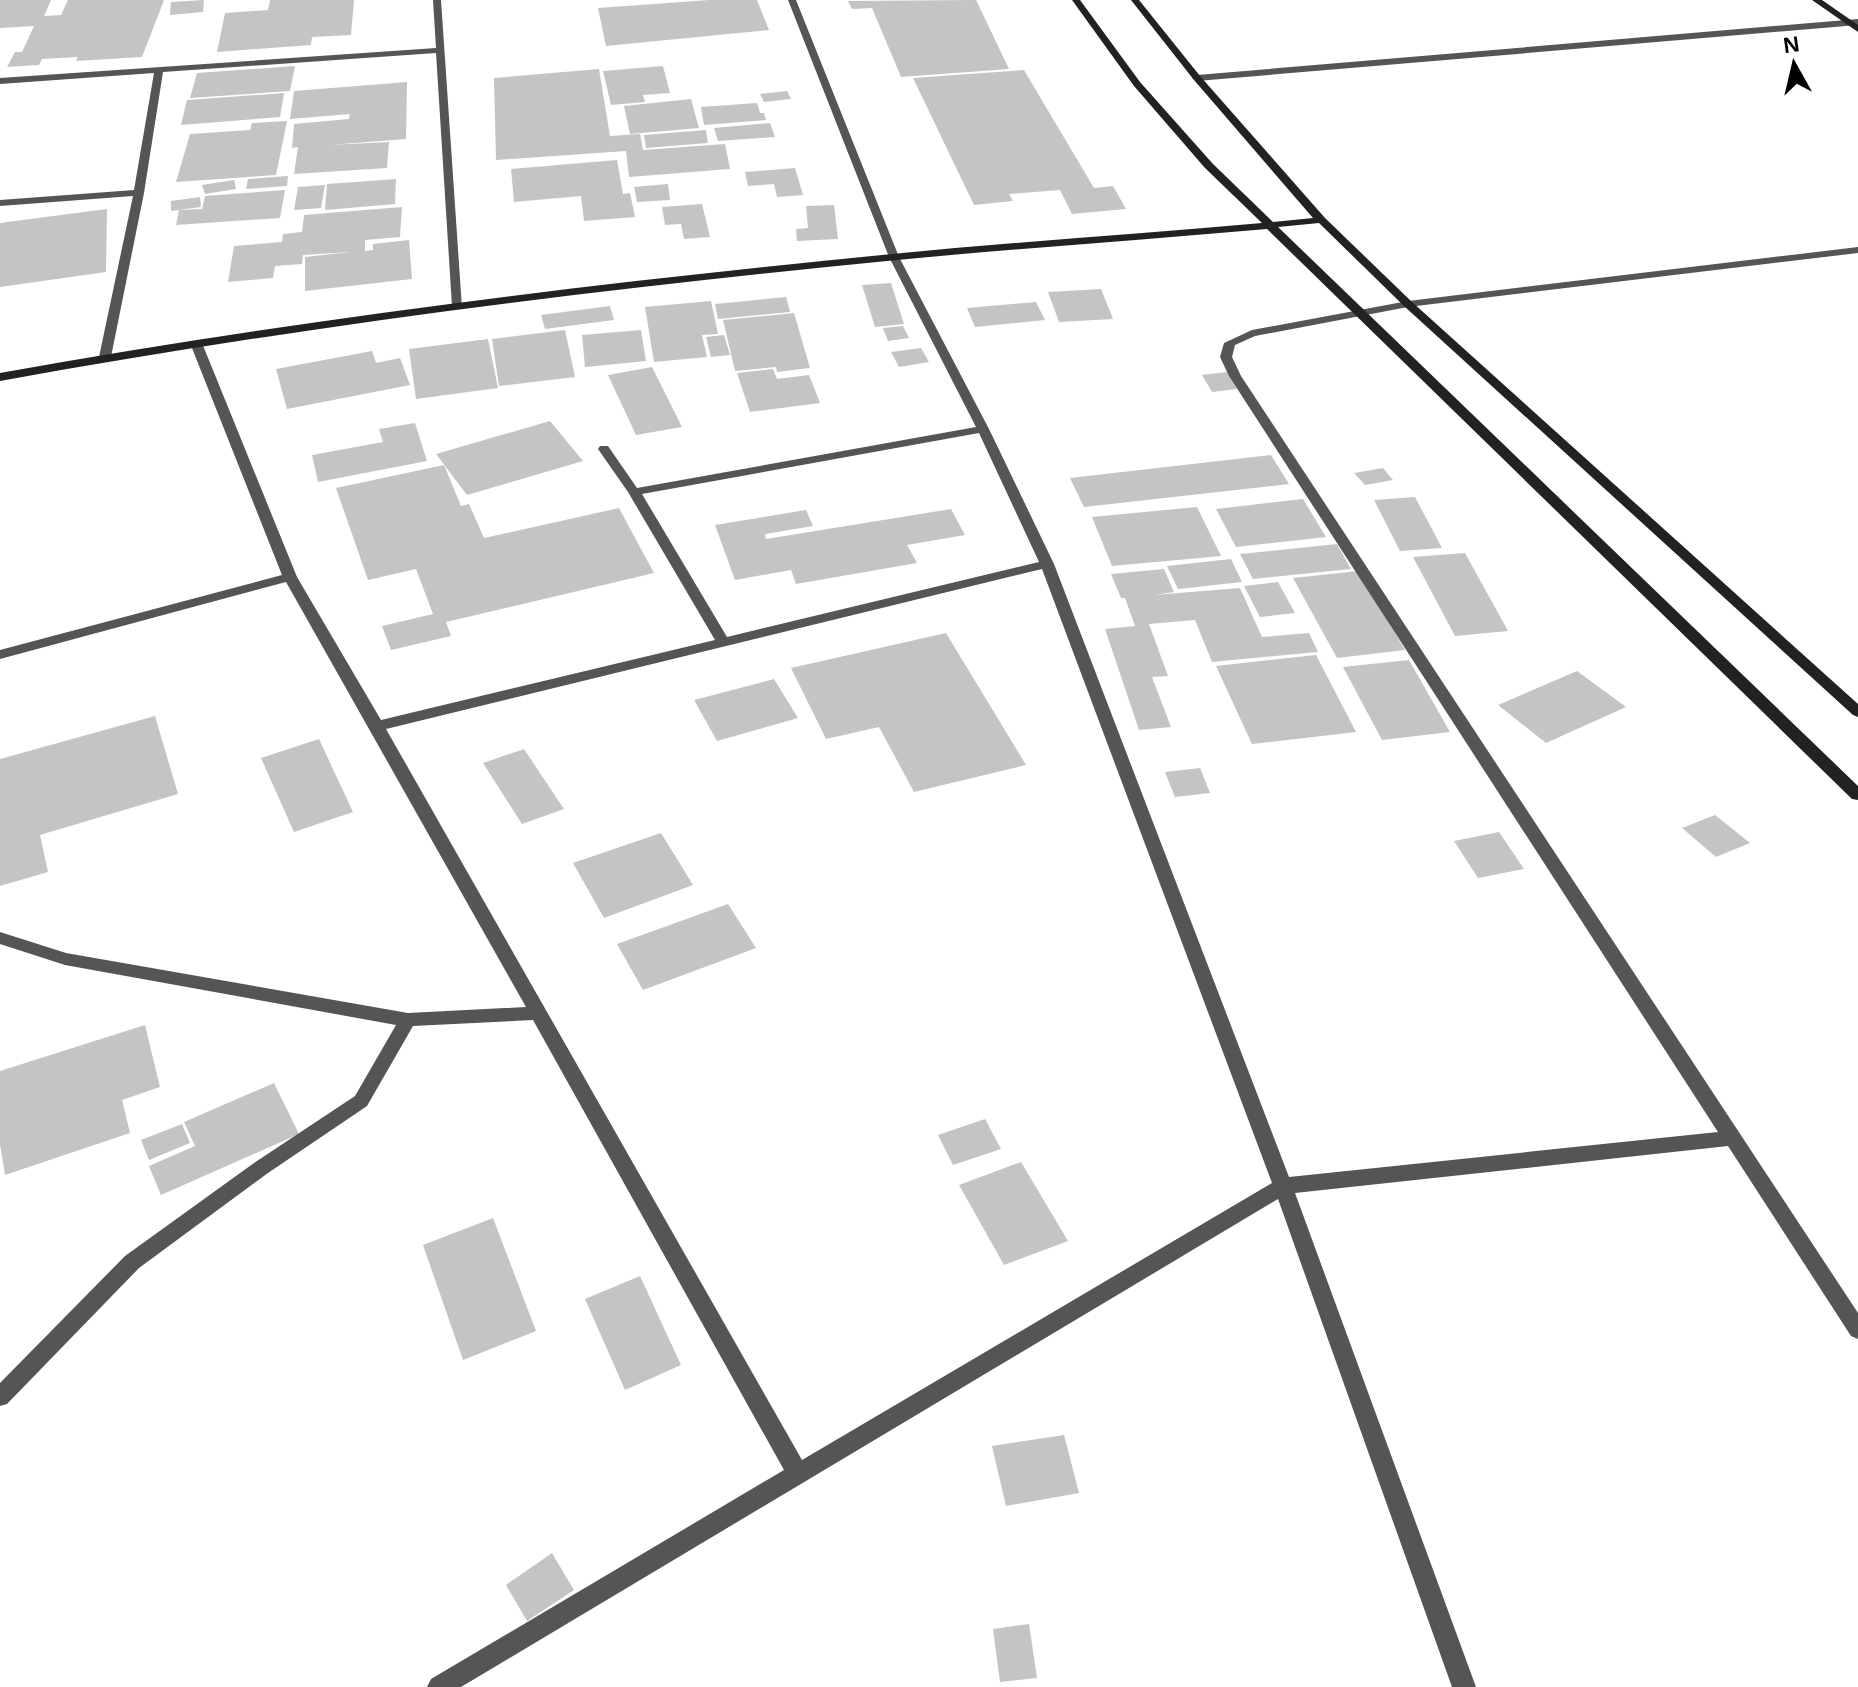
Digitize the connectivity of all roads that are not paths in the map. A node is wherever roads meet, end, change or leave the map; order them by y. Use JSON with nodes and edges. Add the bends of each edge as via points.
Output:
{"nodes":[{"id":1,"x":437,"y":0,"type":"edge"},
{"id":2,"x":792,"y":0,"type":"edge"},
{"id":3,"x":1076,"y":0,"type":"edge"},
{"id":4,"x":1135,"y":0,"type":"edge"},
{"id":5,"x":1816,"y":0,"type":"edge"},
{"id":6,"x":1855,"y":25,"type":"edge"},
{"id":7,"x":440,"y":50,"type":"junction"},
{"id":8,"x":159,"y":71,"type":"junction"},
{"id":9,"x":1197,"y":78,"type":"junction"},
{"id":10,"x":0,"y":81,"type":"edge"},
{"id":11,"x":139,"y":193,"type":"junction"},
{"id":12,"x":0,"y":203,"type":"edge"},
{"id":13,"x":1321,"y":220,"type":"junction"},
{"id":14,"x":1270,"y":225,"type":"junction"},
{"id":15,"x":1858,"y":250,"type":"edge"},
{"id":16,"x":894,"y":257,"type":"junction"},
{"id":17,"x":1408,"y":304,"type":"junction"},
{"id":18,"x":458,"y":306,"type":"junction"},
{"id":19,"x":1358,"y":314,"type":"junction"},
{"id":20,"x":196,"y":343,"type":"junction"},
{"id":21,"x":105,"y":357,"type":"junction"},
{"id":22,"x":0,"y":377,"type":"edge"},
{"id":23,"x":983,"y":429,"type":"junction"},
{"id":24,"x":604,"y":449,"type":"dead end"},
{"id":25,"x":634,"y":492,"type":"junction"},
{"id":26,"x":1047,"y":564,"type":"junction"},
{"id":27,"x":290,"y":577,"type":"junction"},
{"id":28,"x":723,"y":642,"type":"junction"},
{"id":29,"x":0,"y":655,"type":"edge"},
{"id":30,"x":1858,"y":712,"type":"edge"},
{"id":31,"x":377,"y":726,"type":"junction"},
{"id":32,"x":1858,"y":795,"type":"edge"},
{"id":33,"x":0,"y":938,"type":"edge"},
{"id":34,"x":538,"y":1013,"type":"junction"},
{"id":35,"x":408,"y":1020,"type":"junction"},
{"id":36,"x":1732,"y":1138,"type":"junction"},
{"id":37,"x":1283,"y":1186,"type":"junction"},
{"id":38,"x":1858,"y":1330,"type":"edge"},
{"id":39,"x":0,"y":1397,"type":"edge"},
{"id":40,"x":798,"y":1474,"type":"junction"},
{"id":41,"x":439,"y":1687,"type":"edge"},
{"id":42,"x":1464,"y":1687,"type":"edge"}],
"edges":[{"from":1,"to":7,"type":"street"},
{"from":2,"to":16,"type":"street"},
{"from":3,"to":14,"type":"main road","via":[[1137,84]]},
{"from":4,"to":9,"type":"main road"},
{"from":5,"to":6,"type":"main road"},
{"from":6,"to":9,"type":"street"},
{"from":7,"to":8,"type":"street"},
{"from":7,"to":18,"type":"street"},
{"from":8,"to":10,"type":"street"},
{"from":8,"to":11,"type":"street"},
{"from":9,"to":13,"type":"main road"},
{"from":11,"to":12,"type":"street"},
{"from":11,"to":21,"type":"street"},
{"from":13,"to":14,"type":"main road"},
{"from":13,"to":17,"type":"main road"},
{"from":14,"to":16,"type":"main road"},
{"from":14,"to":19,"type":"main road"},
{"from":15,"to":17,"type":"street"},
{"from":16,"to":18,"type":"main road"},
{"from":16,"to":23,"type":"street"},
{"from":17,"to":19,"type":"street"},
{"from":17,"to":30,"type":"main road"},
{"from":18,"to":20,"type":"main road"},
{"from":19,"to":32,"type":"main road"},
{"from":19,"to":36,"type":"street","via":[[1252,333],[1230,343],[1226,357]]},
{"from":20,"to":21,"type":"main road"},
{"from":20,"to":27,"type":"street"},
{"from":21,"to":22,"type":"main road"},
{"from":23,"to":25,"type":"street"},
{"from":23,"to":26,"type":"street"},
{"from":24,"to":25,"type":"street"},
{"from":25,"to":28,"type":"street"},
{"from":26,"to":28,"type":"street"},
{"from":26,"to":37,"type":"street"},
{"from":27,"to":29,"type":"street"},
{"from":27,"to":31,"type":"street"},
{"from":28,"to":31,"type":"street"},
{"from":31,"to":34,"type":"street"},
{"from":33,"to":35,"type":"street","via":[[65,959]]},
{"from":34,"to":35,"type":"street"},
{"from":34,"to":40,"type":"street"},
{"from":35,"to":39,"type":"street","via":[[361,1101],[132,1262]]},
{"from":36,"to":37,"type":"street"},
{"from":36,"to":38,"type":"street"},
{"from":37,"to":40,"type":"street"},
{"from":37,"to":42,"type":"street"},
{"from":40,"to":41,"type":"street"}]}
